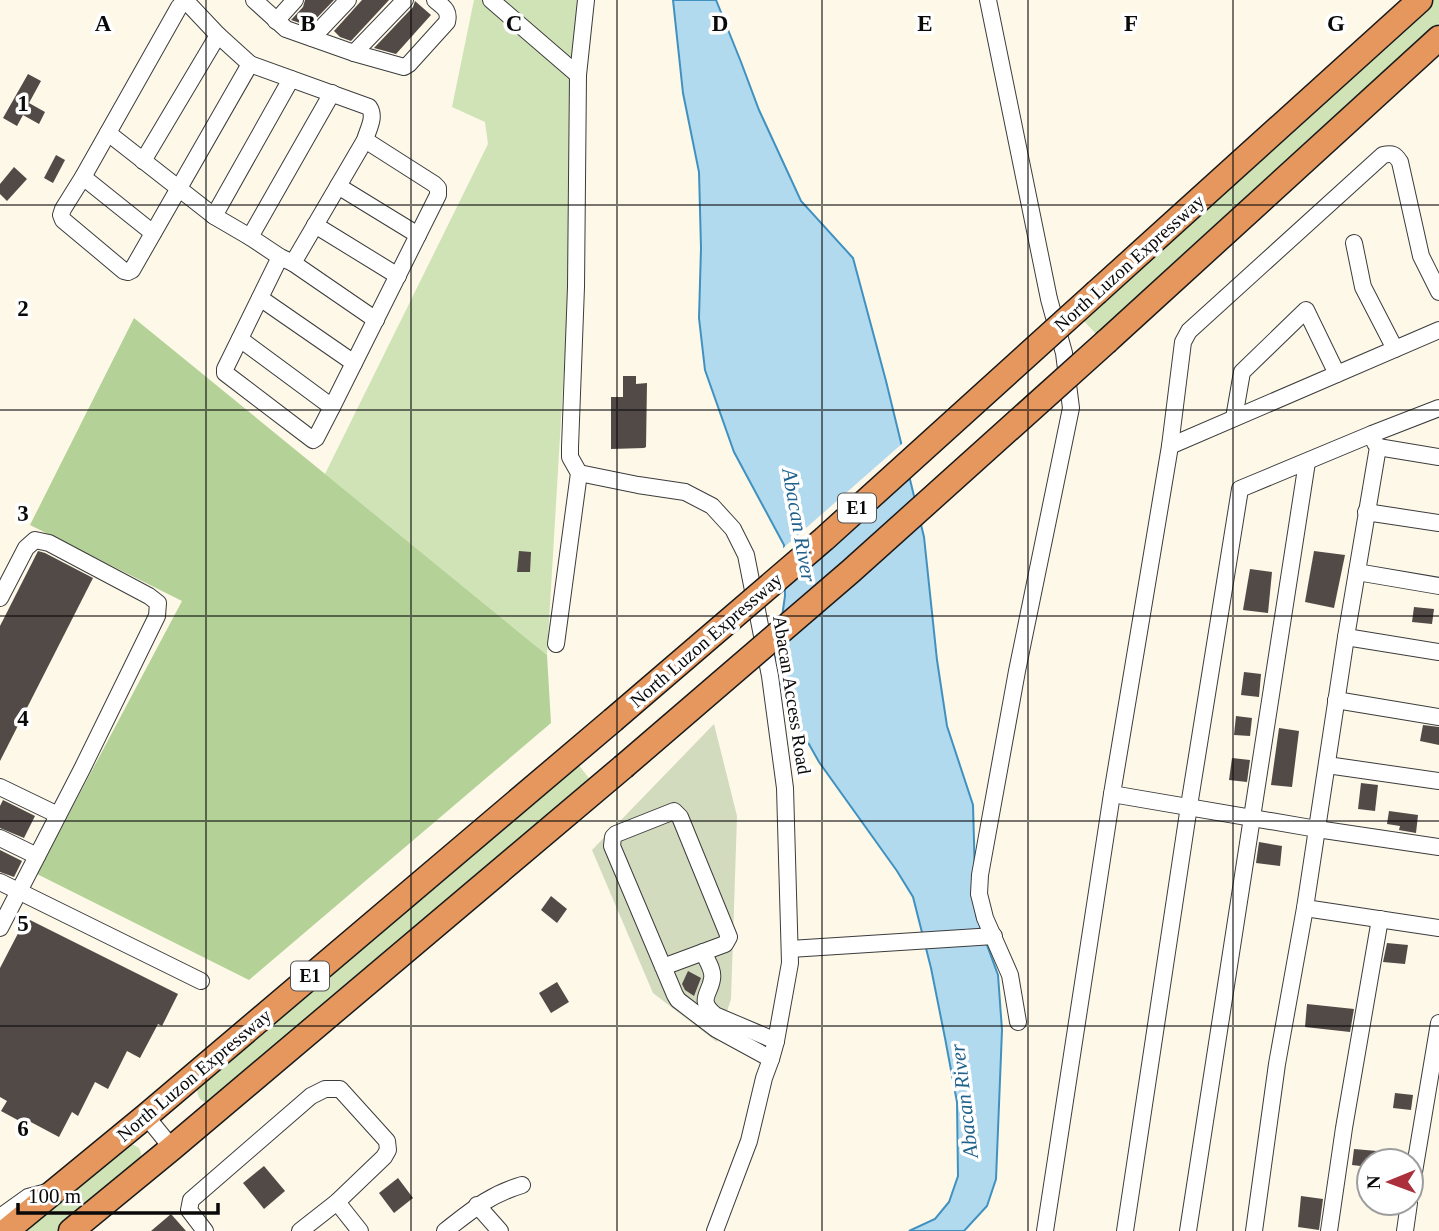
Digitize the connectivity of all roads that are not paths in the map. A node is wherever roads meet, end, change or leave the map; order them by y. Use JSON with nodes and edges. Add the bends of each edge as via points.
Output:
{"nodes":[{"id":1,"x":185,"y":0,"type":"edge"},
{"id":2,"x":254,"y":0,"type":"edge"},
{"id":3,"x":295,"y":0,"type":"edge"},
{"id":4,"x":348,"y":0,"type":"edge"},
{"id":5,"x":405,"y":0,"type":"edge"},
{"id":6,"x":435,"y":0,"type":"edge"},
{"id":7,"x":491,"y":0,"type":"edge"},
{"id":8,"x":586,"y":0,"type":"edge"},
{"id":9,"x":988,"y":0,"type":"edge"},
{"id":10,"x":1420,"y":0,"type":"edge"},
{"id":11,"x":276,"y":20,"type":"junction"},
{"id":12,"x":218,"y":35,"type":"junction"},
{"id":13,"x":312,"y":38,"type":"junction"},
{"id":14,"x":1439,"y":38,"type":"edge"},
{"id":15,"x":355,"y":53,"type":"junction"},
{"id":16,"x":250,"y":64,"type":"junction"},
{"id":17,"x":578,"y":75,"type":"junction"},
{"id":18,"x":291,"y":79,"type":"junction"},
{"id":19,"x":332,"y":93,"type":"junction"},
{"id":20,"x":108,"y":133,"type":"junction"},
{"id":21,"x":365,"y":140,"type":"junction"},
{"id":22,"x":143,"y":161,"type":"junction"},
{"id":23,"x":83,"y":177,"type":"junction"},
{"id":24,"x":338,"y":186,"type":"junction"},
{"id":25,"x":178,"y":189,"type":"junction"},
{"id":26,"x":214,"y":216,"type":"junction"},
{"id":27,"x":315,"y":225,"type":"junction"},
{"id":28,"x":153,"y":233,"type":"junction"},
{"id":29,"x":418,"y":235,"type":"junction"},
{"id":30,"x":250,"y":237,"type":"junction"},
{"id":31,"x":1354,"y":243,"type":"dead end"},
{"id":32,"x":286,"y":260,"type":"junction"},
{"id":33,"x":398,"y":276,"type":"junction"},
{"id":34,"x":1439,"y":292,"type":"edge"},
{"id":35,"x":260,"y":298,"type":"junction"},
{"id":36,"x":376,"y":320,"type":"junction"},
{"id":37,"x":1439,"y":330,"type":"edge"},
{"id":38,"x":240,"y":339,"type":"junction"},
{"id":39,"x":1395,"y":349,"type":"junction"},
{"id":40,"x":354,"y":363,"type":"junction"},
{"id":41,"x":1337,"y":374,"type":"junction"},
{"id":42,"x":332,"y":407,"type":"junction"},
{"id":43,"x":1439,"y":408,"type":"edge"},
{"id":44,"x":1234,"y":418,"type":"junction"},
{"id":45,"x":1375,"y":441,"type":"junction"},
{"id":46,"x":1170,"y":446,"type":"junction"},
{"id":47,"x":1439,"y":457,"type":"edge"},
{"id":48,"x":1307,"y":462,"type":"junction"},
{"id":49,"x":579,"y":473,"type":"junction"},
{"id":50,"x":1366,"y":512,"type":"junction"},
{"id":51,"x":1439,"y":523,"type":"edge"},
{"id":52,"x":1357,"y":572,"type":"junction"},
{"id":53,"x":1439,"y":586,"type":"edge"},
{"id":54,"x":0,"y":598,"type":"edge"},
{"id":55,"x":1346,"y":637,"type":"junction"},
{"id":56,"x":556,"y":644,"type":"dead end"},
{"id":57,"x":1439,"y":652,"type":"edge"},
{"id":58,"x":1336,"y":700,"type":"junction"},
{"id":59,"x":1439,"y":717,"type":"edge"},
{"id":60,"x":1327,"y":765,"type":"junction"},
{"id":61,"x":1439,"y":781,"type":"edge"},
{"id":62,"x":0,"y":787,"type":"edge"},
{"id":63,"x":1112,"y":794,"type":"junction"},
{"id":64,"x":1189,"y":806,"type":"junction"},
{"id":65,"x":58,"y":815,"type":"junction"},
{"id":66,"x":1251,"y":817,"type":"junction"},
{"id":67,"x":1317,"y":829,"type":"junction"},
{"id":68,"x":0,"y":838,"type":"edge"},
{"id":69,"x":1439,"y":847,"type":"edge"},
{"id":70,"x":37,"y":856,"type":"junction"},
{"id":71,"x":0,"y":882,"type":"edge"},
{"id":72,"x":19,"y":891,"type":"junction"},
{"id":73,"x":1305,"y":908,"type":"junction"},
{"id":74,"x":1380,"y":919,"type":"junction"},
{"id":75,"x":0,"y":928,"type":"edge"},
{"id":76,"x":1439,"y":928,"type":"edge"},
{"id":77,"x":990,"y":936,"type":"junction"},
{"id":78,"x":790,"y":949,"type":"junction"},
{"id":79,"x":703,"y":952,"type":"junction"},
{"id":80,"x":663,"y":967,"type":"junction"},
{"id":81,"x":201,"y":981,"type":"dead end"},
{"id":82,"x":1018,"y":1022,"type":"dead end"},
{"id":83,"x":1439,"y":1023,"type":"edge"},
{"id":84,"x":776,"y":1041,"type":"junction"},
{"id":85,"x":771,"y":1059,"type":"junction"},
{"id":86,"x":146,"y":1116,"type":"junction"},
{"id":87,"x":1418,"y":1147,"type":"edge"},
{"id":88,"x":172,"y":1148,"type":"junction"},
{"id":89,"x":522,"y":1185,"type":"dead end"},
{"id":90,"x":57,"y":1190,"type":"junction"},
{"id":91,"x":337,"y":1202,"type":"junction"},
{"id":92,"x":477,"y":1205,"type":"junction"},
{"id":93,"x":0,"y":1217,"type":"edge"},
{"id":94,"x":6,"y":1231,"type":"edge"},
{"id":95,"x":71,"y":1231,"type":"edge"},
{"id":96,"x":205,"y":1231,"type":"edge"},
{"id":97,"x":300,"y":1231,"type":"edge"},
{"id":98,"x":360,"y":1231,"type":"edge"},
{"id":99,"x":445,"y":1231,"type":"edge"},
{"id":100,"x":500,"y":1231,"type":"edge"},
{"id":101,"x":715,"y":1231,"type":"edge"},
{"id":102,"x":1045,"y":1231,"type":"edge"},
{"id":103,"x":1125,"y":1231,"type":"edge"},
{"id":104,"x":1188,"y":1231,"type":"edge"},
{"id":105,"x":1254,"y":1231,"type":"edge"},
{"id":106,"x":1329,"y":1231,"type":"edge"}],
"edges":[{"from":1,"to":12,"type":"street"},
{"from":1,"to":20,"type":"street"},
{"from":2,"to":11,"type":"street"},
{"from":3,"to":11,"type":"street"},
{"from":4,"to":13,"type":"street"},
{"from":5,"to":15,"type":"street"},
{"from":6,"to":15,"type":"street","via":[[447,10],[447,22],[409,64],[404,67]]},
{"from":7,"to":17,"type":"street"},
{"from":8,"to":17,"type":"street"},
{"from":9,"to":77,"type":"street","via":[[1071,408],[980,875],[979,894]]},
{"from":10,"to":86,"type":"highway","name":"North Luzon Expressway","number":"E1","bridge":true,"via":[[824,539]]},
{"from":11,"to":13,"type":"street","via":[[286,29]]},
{"from":12,"to":16,"type":"street"},
{"from":12,"to":22,"type":"street"},
{"from":13,"to":15,"type":"street"},
{"from":14,"to":88,"type":"highway","number":"E1","bridge":true,"via":[[851,571]]},
{"from":16,"to":18,"type":"street"},
{"from":16,"to":25,"type":"street"},
{"from":17,"to":49,"type":"street","via":[[570,457]]},
{"from":18,"to":19,"type":"street"},
{"from":18,"to":26,"type":"street"},
{"from":19,"to":21,"type":"street","via":[[369,107],[372,117]]},
{"from":19,"to":30,"type":"street"},
{"from":20,"to":22,"type":"street"},
{"from":20,"to":23,"type":"street"},
{"from":21,"to":24,"type":"street"},
{"from":21,"to":29,"type":"street","via":[[438,188]]},
{"from":22,"to":25,"type":"street"},
{"from":23,"to":28,"type":"street"},
{"from":23,"to":28,"type":"street","via":[[63,209],[63,220],[124,271],[131,270]]},
{"from":24,"to":27,"type":"street"},
{"from":24,"to":29,"type":"street"},
{"from":25,"to":26,"type":"street"},
{"from":25,"to":28,"type":"street"},
{"from":26,"to":30,"type":"street"},
{"from":27,"to":32,"type":"street"},
{"from":27,"to":33,"type":"street"},
{"from":29,"to":33,"type":"street"},
{"from":30,"to":32,"type":"street"},
{"from":31,"to":39,"type":"street","via":[[1363,287]]},
{"from":32,"to":35,"type":"street"},
{"from":32,"to":36,"type":"street"},
{"from":33,"to":36,"type":"street"},
{"from":34,"to":46,"type":"street","via":[[1421,256],[1400,162],[1391,153],[1383,155],[1189,331]]},
{"from":35,"to":38,"type":"street"},
{"from":35,"to":40,"type":"street"},
{"from":36,"to":40,"type":"street"},
{"from":37,"to":39,"type":"street"},
{"from":38,"to":42,"type":"street"},
{"from":38,"to":42,"type":"street","via":[[225,373],[313,440]]},
{"from":39,"to":41,"type":"street"},
{"from":40,"to":42,"type":"street"},
{"from":41,"to":44,"type":"street"},
{"from":41,"to":44,"type":"street","via":[[1306,310],[1242,372]]},
{"from":43,"to":45,"type":"street"},
{"from":44,"to":46,"type":"street"},
{"from":45,"to":47,"type":"street"},
{"from":45,"to":48,"type":"street"},
{"from":45,"to":50,"type":"street"},
{"from":46,"to":63,"type":"street"},
{"from":48,"to":64,"type":"street","via":[[1240,489]]},
{"from":48,"to":66,"type":"street"},
{"from":49,"to":56,"type":"street"},
{"from":49,"to":78,"type":"street","name":"Abacan Access Road","via":[[685,492],[712,506],[733,529],[746,555],[770,676],[785,788]]},
{"from":50,"to":51,"type":"street"},
{"from":50,"to":52,"type":"street"},
{"from":52,"to":53,"type":"street"},
{"from":52,"to":55,"type":"street"},
{"from":54,"to":65,"type":"street","via":[[26,548],[35,540],[49,542],[158,603],[157,616]]},
{"from":55,"to":57,"type":"street"},
{"from":55,"to":58,"type":"street"},
{"from":58,"to":59,"type":"street"},
{"from":58,"to":60,"type":"street"},
{"from":60,"to":61,"type":"street"},
{"from":60,"to":67,"type":"street"},
{"from":62,"to":65,"type":"street"},
{"from":63,"to":64,"type":"street"},
{"from":63,"to":102,"type":"street"},
{"from":64,"to":66,"type":"street"},
{"from":64,"to":103,"type":"street"},
{"from":65,"to":70,"type":"street"},
{"from":66,"to":67,"type":"street"},
{"from":66,"to":104,"type":"street"},
{"from":67,"to":69,"type":"street"},
{"from":67,"to":73,"type":"street"},
{"from":68,"to":70,"type":"street"},
{"from":70,"to":72,"type":"street"},
{"from":71,"to":72,"type":"street"},
{"from":72,"to":75,"type":"street"},
{"from":72,"to":81,"type":"street"},
{"from":73,"to":74,"type":"street"},
{"from":73,"to":105,"type":"street"},
{"from":74,"to":76,"type":"street"},
{"from":74,"to":106,"type":"street"},
{"from":77,"to":78,"type":"street"},
{"from":77,"to":82,"type":"street","via":[[1010,975]]},
{"from":78,"to":84,"type":"street","name":"Abacan Access Road"},
{"from":79,"to":80,"type":"street"},
{"from":79,"to":80,"type":"street","via":[[725,944],[729,934],[674,811],[615,834],[612,841]]},
{"from":79,"to":84,"type":"street","via":[[712,975],[705,1000],[710,1011]]},
{"from":80,"to":85,"type":"street","via":[[682,1004]]},
{"from":83,"to":87,"type":"street"},
{"from":84,"to":85,"type":"street","name":"Abacan Access Road"},
{"from":85,"to":101,"type":"street","name":"Abacan Access Road","via":[[749,1141]]},
{"from":86,"to":88,"type":"street"},
{"from":86,"to":90,"type":"highway","name":"North Luzon Expressway","number":"E1"},
{"from":88,"to":95,"type":"highway","number":"E1"},
{"from":89,"to":92,"type":"street"},
{"from":90,"to":93,"type":"street","via":[[27,1197]]},
{"from":90,"to":94,"type":"highway","name":"North Luzon Expressway","number":"E1"},
{"from":91,"to":96,"type":"street","via":[[388,1150],[387,1141],[340,1089],[325,1088],[191,1200],[189,1210]]},
{"from":91,"to":97,"type":"street"},
{"from":91,"to":98,"type":"street"},
{"from":92,"to":99,"type":"street"},
{"from":92,"to":100,"type":"street"}]}
